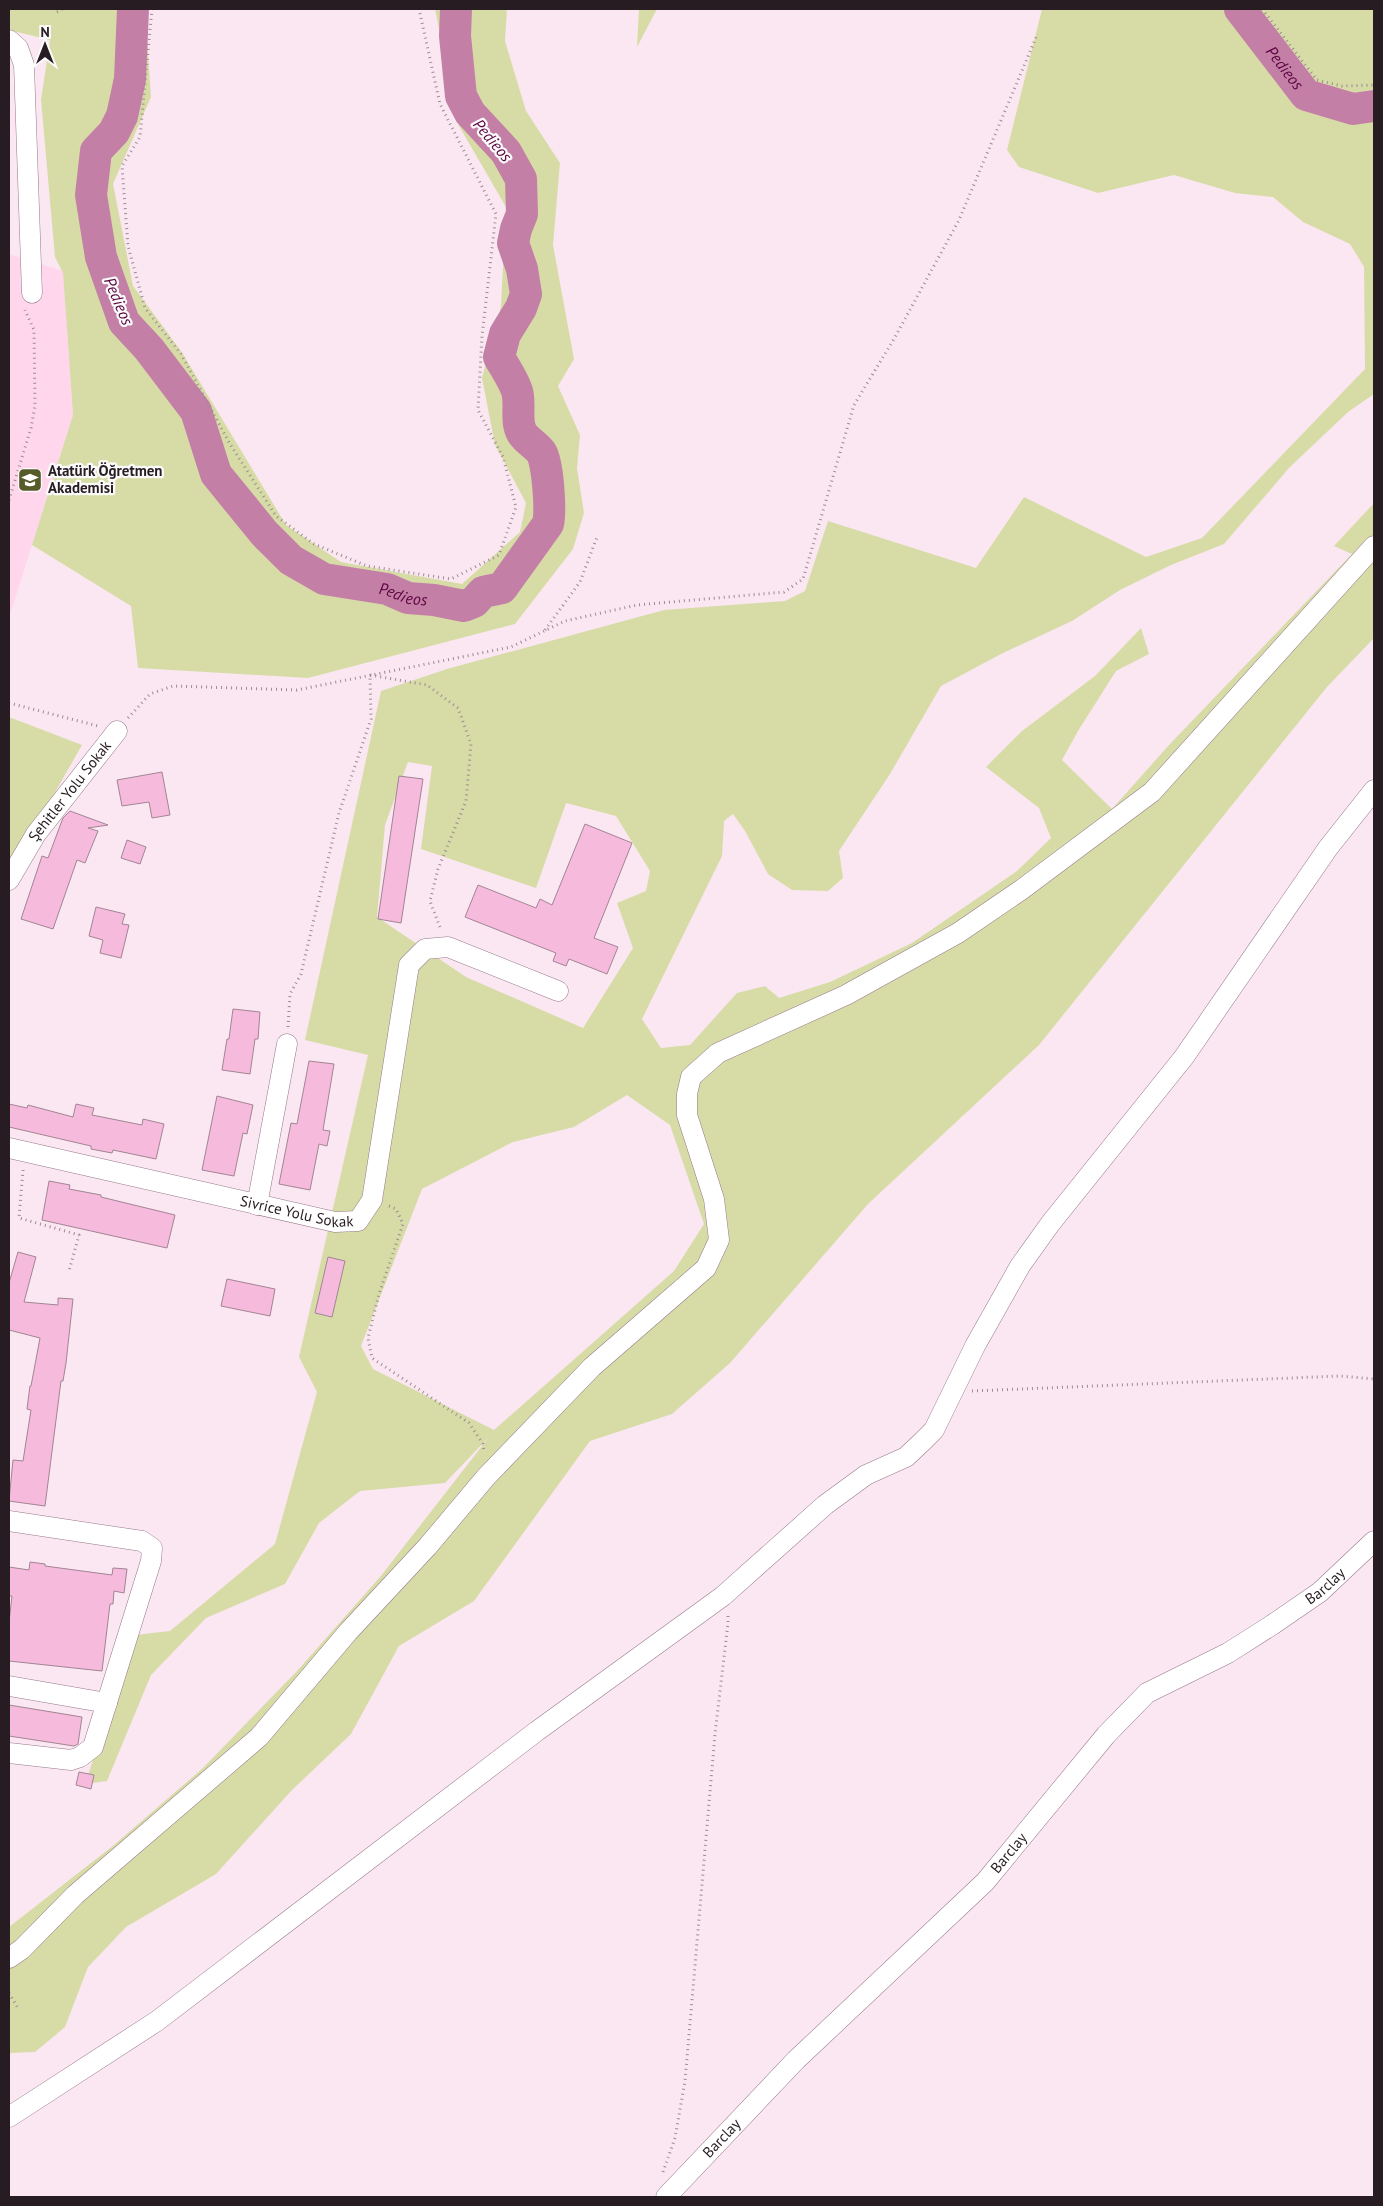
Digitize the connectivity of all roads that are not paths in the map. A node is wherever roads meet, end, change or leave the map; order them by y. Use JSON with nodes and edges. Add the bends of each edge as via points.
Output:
{"nodes":[{"id":1,"x":9,"y":40,"type":"edge"},
{"id":2,"x":27,"y":299,"type":"road end"},
{"id":3,"x":1374,"y":546,"type":"edge"},
{"id":4,"x":117,"y":731,"type":"road end"},
{"id":5,"x":1374,"y":790,"type":"edge"},
{"id":6,"x":9,"y":880,"type":"edge"},
{"id":7,"x":558,"y":990,"type":"dead end"},
{"id":8,"x":287,"y":1044,"type":"road end"},
{"id":9,"x":17,"y":1150,"type":"edge"},
{"id":10,"x":257,"y":1205,"type":"junction"},
{"id":11,"x":9,"y":1521,"type":"edge"},
{"id":12,"x":1374,"y":1541,"type":"edge"},
{"id":13,"x":9,"y":1686,"type":"edge"},
{"id":14,"x":108,"y":1703,"type":"junction"},
{"id":15,"x":9,"y":1753,"type":"edge"},
{"id":16,"x":9,"y":1958,"type":"edge"},
{"id":17,"x":9,"y":2117,"type":"edge"},
{"id":18,"x":667,"y":2196,"type":"edge"}],
"edges":[{"from":1,"to":2,"type":"street","via":[[18,48],[24,65]]},
{"from":3,"to":16,"type":"street","via":[[1152,792],[958,933],[846,995],[718,1053],[691,1077],[687,1115],[714,1199],[719,1240],[706,1268],[592,1367],[486,1478],[259,1737],[75,1895]]},
{"from":4,"to":6,"type":"street","name":"Şehitler Yolu Sokak","via":[[36,834]]},
{"from":5,"to":17,"type":"street","via":[[1328,848],[1184,1056],[1020,1266],[975,1346],[934,1430],[912,1452],[866,1474],[723,1596],[529,1737],[157,2021]]},
{"from":7,"to":10,"type":"street","name":"Sivrice Yolu Sokak","via":[[448,947],[425,949],[410,965],[372,1200],[358,1221],[335,1222]]},
{"from":8,"to":10,"type":"street"},
{"from":9,"to":10,"type":"street","name":"Sivrice Yolu Sokak"},
{"from":11,"to":14,"type":"street","via":[[142,1541],[152,1548],[151,1561]]},
{"from":12,"to":18,"type":"street","name":"Barclay","via":[[1320,1592],[1272,1625],[1228,1652],[1147,1693],[1106,1735],[984,1882],[796,2060]]},
{"from":13,"to":14,"type":"street"},
{"from":14,"to":15,"type":"street","via":[[93,1747],[80,1757],[72,1760]]}]}
